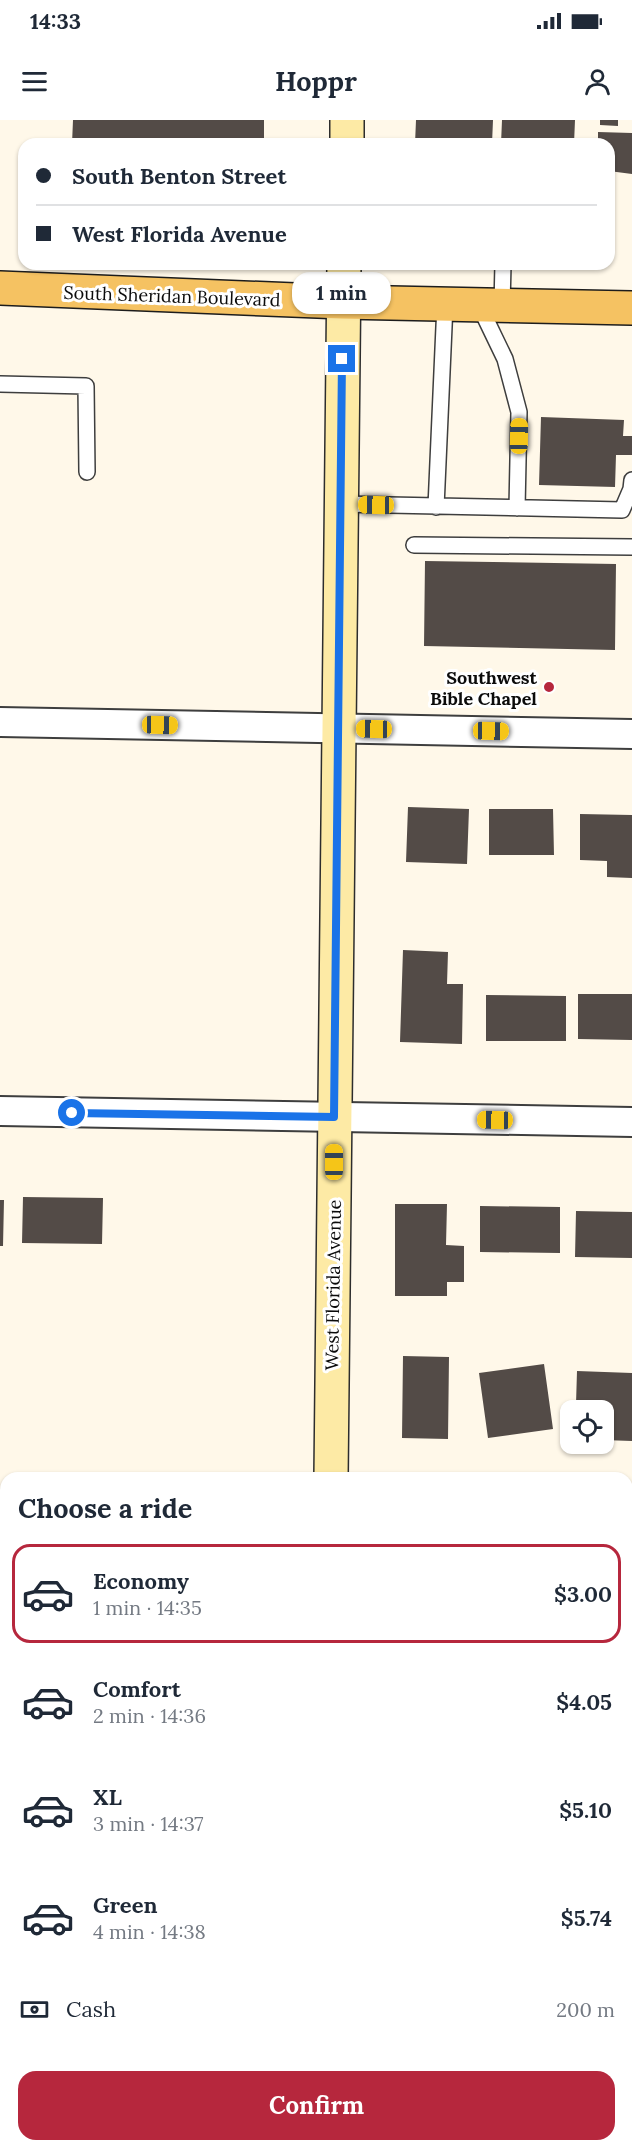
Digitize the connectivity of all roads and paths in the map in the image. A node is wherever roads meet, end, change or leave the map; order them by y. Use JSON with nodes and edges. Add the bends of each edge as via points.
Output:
{"nodes":[{"id":1,"x":348,"y":120,"type":"edge"},
{"id":2,"x":347,"y":138,"type":"edge"},
{"id":3,"x":344,"y":270,"type":"edge"},
{"id":4,"x":501,"y":270,"type":"edge"},
{"id":5,"x":0,"y":288,"type":"edge"},
{"id":6,"x":343,"y":302,"type":"junction"},
{"id":7,"x":444,"y":304,"type":"junction"},
{"id":8,"x":490,"y":305,"type":"junction"},
{"id":9,"x":632,"y":308,"type":"edge"},
{"id":10,"x":0,"y":384,"type":"edge"},
{"id":11,"x":87,"y":472,"type":"dead end"},
{"id":12,"x":632,"y":480,"type":"edge"},
{"id":13,"x":340,"y":504,"type":"junction"},
{"id":14,"x":436,"y":507,"type":"junction"},
{"id":15,"x":517,"y":508,"type":"junction"},
{"id":16,"x":414,"y":545,"type":"dead end"},
{"id":17,"x":632,"y":547,"type":"edge"},
{"id":18,"x":0,"y":722,"type":"edge"},
{"id":19,"x":338,"y":728,"type":"junction"},
{"id":20,"x":632,"y":734,"type":"edge"},
{"id":21,"x":0,"y":1111,"type":"edge"},
{"id":22,"x":334,"y":1117,"type":"junction"},
{"id":23,"x":632,"y":1122,"type":"edge"},
{"id":24,"x":331,"y":1472,"type":"edge"}],
"edges":[{"from":1,"to":2,"type":"street"},
{"from":3,"to":6,"type":"street","name":"West Florida Avenue"},
{"from":4,"to":8,"type":"lane"},
{"from":5,"to":6,"type":"main road","name":"South Sheridan Boulevard"},
{"from":6,"to":7,"type":"main road","name":"South Sheridan Boulevard"},
{"from":6,"to":13,"type":"street","name":"West Florida Avenue"},
{"from":7,"to":8,"type":"main road","name":"South Sheridan Boulevard"},
{"from":7,"to":14,"type":"lane"},
{"from":8,"to":9,"type":"main road","name":"South Sheridan Boulevard"},
{"from":8,"to":15,"type":"lane","via":[[519,412]]},
{"from":10,"to":11,"type":"lane","via":[[86,386]]},
{"from":12,"to":15,"type":"lane","via":[[622,510]]},
{"from":13,"to":14,"type":"lane"},
{"from":13,"to":19,"type":"street","name":"West Florida Avenue"},
{"from":14,"to":15,"type":"lane"},
{"from":16,"to":17,"type":"lane"},
{"from":18,"to":19,"type":"street"},
{"from":19,"to":20,"type":"street"},
{"from":19,"to":22,"type":"street","name":"West Florida Avenue"},
{"from":21,"to":22,"type":"street"},
{"from":22,"to":23,"type":"street"},
{"from":22,"to":24,"type":"street","name":"West Florida Avenue"}]}
